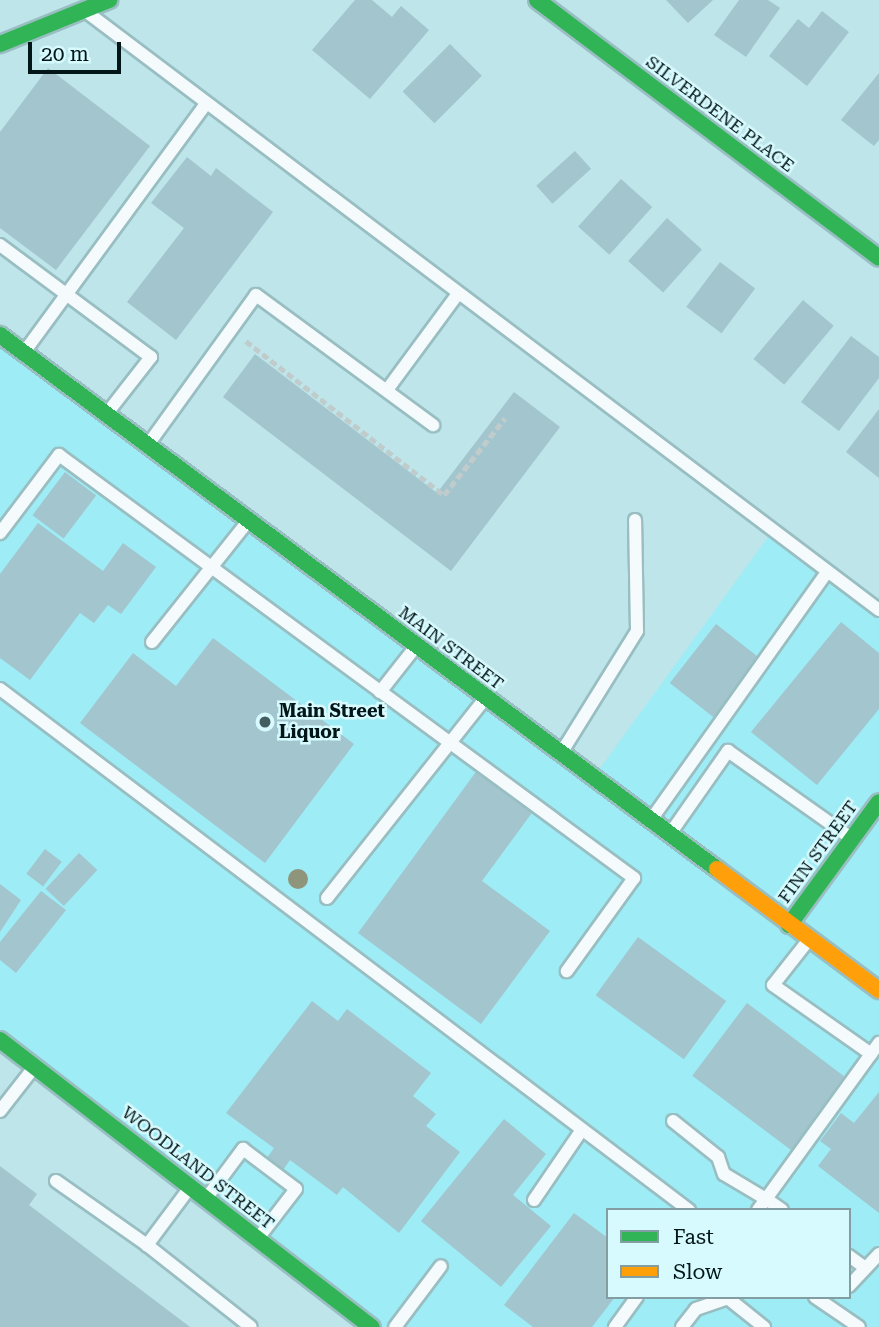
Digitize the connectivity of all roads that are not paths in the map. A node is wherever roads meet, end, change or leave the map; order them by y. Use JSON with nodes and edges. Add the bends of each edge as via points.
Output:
{"nodes":[{"id":1,"x":109,"y":0,"type":"edge"},
{"id":2,"x":537,"y":0,"type":"edge"},
{"id":3,"x":77,"y":5,"type":"edge"},
{"id":4,"x":0,"y":44,"type":"edge"},
{"id":5,"x":204,"y":106,"type":"junction"},
{"id":6,"x":0,"y":245,"type":"edge"},
{"id":7,"x":879,"y":258,"type":"edge"},
{"id":8,"x":66,"y":294,"type":"junction"},
{"id":9,"x":457,"y":295,"type":"junction"},
{"id":10,"x":0,"y":334,"type":"edge"},
{"id":11,"x":24,"y":352,"type":"junction"},
{"id":12,"x":387,"y":390,"type":"junction"},
{"id":13,"x":106,"y":414,"type":"junction"},
{"id":14,"x":433,"y":425,"type":"dead end"},
{"id":15,"x":148,"y":445,"type":"junction"},
{"id":16,"x":635,"y":520,"type":"dead end"},
{"id":17,"x":249,"y":521,"type":"junction"},
{"id":18,"x":0,"y":533,"type":"edge"},
{"id":19,"x":211,"y":567,"type":"junction"},
{"id":20,"x":827,"y":572,"type":"junction"},
{"id":21,"x":879,"y":610,"type":"edge"},
{"id":22,"x":152,"y":642,"type":"dead end"},
{"id":23,"x":416,"y":646,"type":"junction"},
{"id":24,"x":0,"y":689,"type":"edge"},
{"id":25,"x":380,"y":692,"type":"junction"},
{"id":26,"x":485,"y":698,"type":"junction"},
{"id":27,"x":450,"y":743,"type":"junction"},
{"id":28,"x":560,"y":754,"type":"junction"},
{"id":29,"x":879,"y":802,"type":"edge"},
{"id":30,"x":650,"y":821,"type":"junction"},
{"id":31,"x":669,"y":836,"type":"junction"},
{"id":32,"x":851,"y":838,"type":"junction"},
{"id":33,"x":327,"y":898,"type":"dead end"},
{"id":34,"x":789,"y":925,"type":"junction"},
{"id":35,"x":808,"y":940,"type":"junction"},
{"id":36,"x":568,"y":971,"type":"dead end"},
{"id":37,"x":879,"y":990,"type":"edge"},
{"id":38,"x":0,"y":1040,"type":"edge"},
{"id":39,"x":879,"y":1043,"type":"edge"},
{"id":40,"x":871,"y":1054,"type":"junction"},
{"id":41,"x":35,"y":1067,"type":"junction"},
{"id":42,"x":0,"y":1111,"type":"edge"},
{"id":43,"x":673,"y":1121,"type":"dead end"},
{"id":44,"x":582,"y":1131,"type":"junction"},
{"id":45,"x":57,"y":1181,"type":"dead end"},
{"id":46,"x":190,"y":1186,"type":"junction"},
{"id":47,"x":206,"y":1199,"type":"junction"},
{"id":48,"x":534,"y":1200,"type":"dead end"},
{"id":49,"x":762,"y":1204,"type":"edge"},
{"id":50,"x":686,"y":1208,"type":"edge"},
{"id":51,"x":258,"y":1239,"type":"junction"},
{"id":52,"x":147,"y":1245,"type":"junction"},
{"id":53,"x":879,"y":1254,"type":"edge"},
{"id":54,"x":851,"y":1257,"type":"edge"},
{"id":55,"x":442,"y":1266,"type":"dead end"},
{"id":56,"x":863,"y":1266,"type":"junction"},
{"id":57,"x":851,"y":1283,"type":"edge"},
{"id":58,"x":636,"y":1299,"type":"edge"},
{"id":59,"x":727,"y":1299,"type":"edge"},
{"id":60,"x":731,"y":1299,"type":"edge"},
{"id":61,"x":818,"y":1299,"type":"edge"},
{"id":62,"x":840,"y":1299,"type":"edge"},
{"id":63,"x":833,"y":1309,"type":"junction"},
{"id":64,"x":364,"y":1325,"type":"edge"},
{"id":65,"x":251,"y":1327,"type":"edge"},
{"id":66,"x":395,"y":1327,"type":"edge"},
{"id":67,"x":615,"y":1327,"type":"edge"},
{"id":68,"x":682,"y":1327,"type":"edge"},
{"id":69,"x":764,"y":1327,"type":"edge"},
{"id":70,"x":859,"y":1327,"type":"edge"}],
"edges":[{"from":1,"to":3,"type":"street"},
{"from":2,"to":7,"type":"street","name":"SILVERDENE PLACE"},
{"from":3,"to":4,"type":"street"},
{"from":3,"to":5,"type":"lane"},
{"from":5,"to":8,"type":"lane"},
{"from":5,"to":9,"type":"lane"},
{"from":6,"to":8,"type":"lane"},
{"from":8,"to":11,"type":"lane"},
{"from":8,"to":13,"type":"lane","via":[[151,357]]},
{"from":9,"to":12,"type":"lane"},
{"from":9,"to":20,"type":"lane"},
{"from":10,"to":11,"type":"street","name":"MAIN STREET"},
{"from":11,"to":13,"type":"street","name":"MAIN STREET"},
{"from":12,"to":14,"type":"lane"},
{"from":12,"to":15,"type":"lane","via":[[256,295]]},
{"from":13,"to":15,"type":"street","name":"MAIN STREET"},
{"from":15,"to":17,"type":"street","name":"MAIN STREET"},
{"from":16,"to":28,"type":"lane","via":[[637,631]]},
{"from":17,"to":19,"type":"lane"},
{"from":17,"to":23,"type":"street","name":"MAIN STREET"},
{"from":18,"to":19,"type":"lane","via":[[59,455]]},
{"from":19,"to":22,"type":"lane"},
{"from":19,"to":25,"type":"lane"},
{"from":20,"to":21,"type":"lane"},
{"from":20,"to":30,"type":"lane"},
{"from":23,"to":25,"type":"lane"},
{"from":23,"to":26,"type":"street","name":"MAIN STREET"},
{"from":24,"to":44,"type":"lane"},
{"from":25,"to":27,"type":"lane"},
{"from":26,"to":27,"type":"lane"},
{"from":26,"to":28,"type":"street","name":"MAIN STREET"},
{"from":27,"to":33,"type":"lane"},
{"from":27,"to":36,"type":"lane","via":[[634,878]]},
{"from":28,"to":30,"type":"street","name":"MAIN STREET"},
{"from":29,"to":32,"type":"street","name":"FINN STREET"},
{"from":30,"to":31,"type":"street","name":"MAIN STREET"},
{"from":31,"to":32,"type":"lane","via":[[728,751]]},
{"from":31,"to":34,"type":"street","name":"MAIN STREET"},
{"from":32,"to":34,"type":"street","name":"FINN STREET"},
{"from":34,"to":35,"type":"street","name":"MAIN STREET"},
{"from":35,"to":37,"type":"street","name":"MAIN STREET"},
{"from":35,"to":40,"type":"lane","via":[[773,985]]},
{"from":38,"to":41,"type":"street","name":"WOODLAND STREET"},
{"from":39,"to":40,"type":"lane"},
{"from":40,"to":49,"type":"lane"},
{"from":41,"to":42,"type":"lane"},
{"from":41,"to":46,"type":"street","name":"WOODLAND STREET"},
{"from":43,"to":49,"type":"lane","via":[[718,1157],[724,1174]]},
{"from":44,"to":48,"type":"lane"},
{"from":44,"to":50,"type":"lane"},
{"from":45,"to":52,"type":"lane"},
{"from":46,"to":47,"type":"street","name":"WOODLAND STREET"},
{"from":46,"to":52,"type":"lane"},
{"from":47,"to":51,"type":"street","name":"WOODLAND STREET"},
{"from":47,"to":51,"type":"lane","via":[[243,1149],[296,1189]]},
{"from":51,"to":64,"type":"street","name":"WOODLAND STREET"},
{"from":52,"to":65,"type":"lane"},
{"from":53,"to":56,"type":"lane"},
{"from":54,"to":56,"type":"lane"},
{"from":55,"to":66,"type":"lane"},
{"from":56,"to":57,"type":"lane"},
{"from":58,"to":67,"type":"lane"},
{"from":59,"to":68,"type":"lane","via":[[696,1309]]},
{"from":60,"to":69,"type":"lane"},
{"from":61,"to":63,"type":"lane"},
{"from":62,"to":63,"type":"lane"},
{"from":63,"to":70,"type":"lane"}]}
